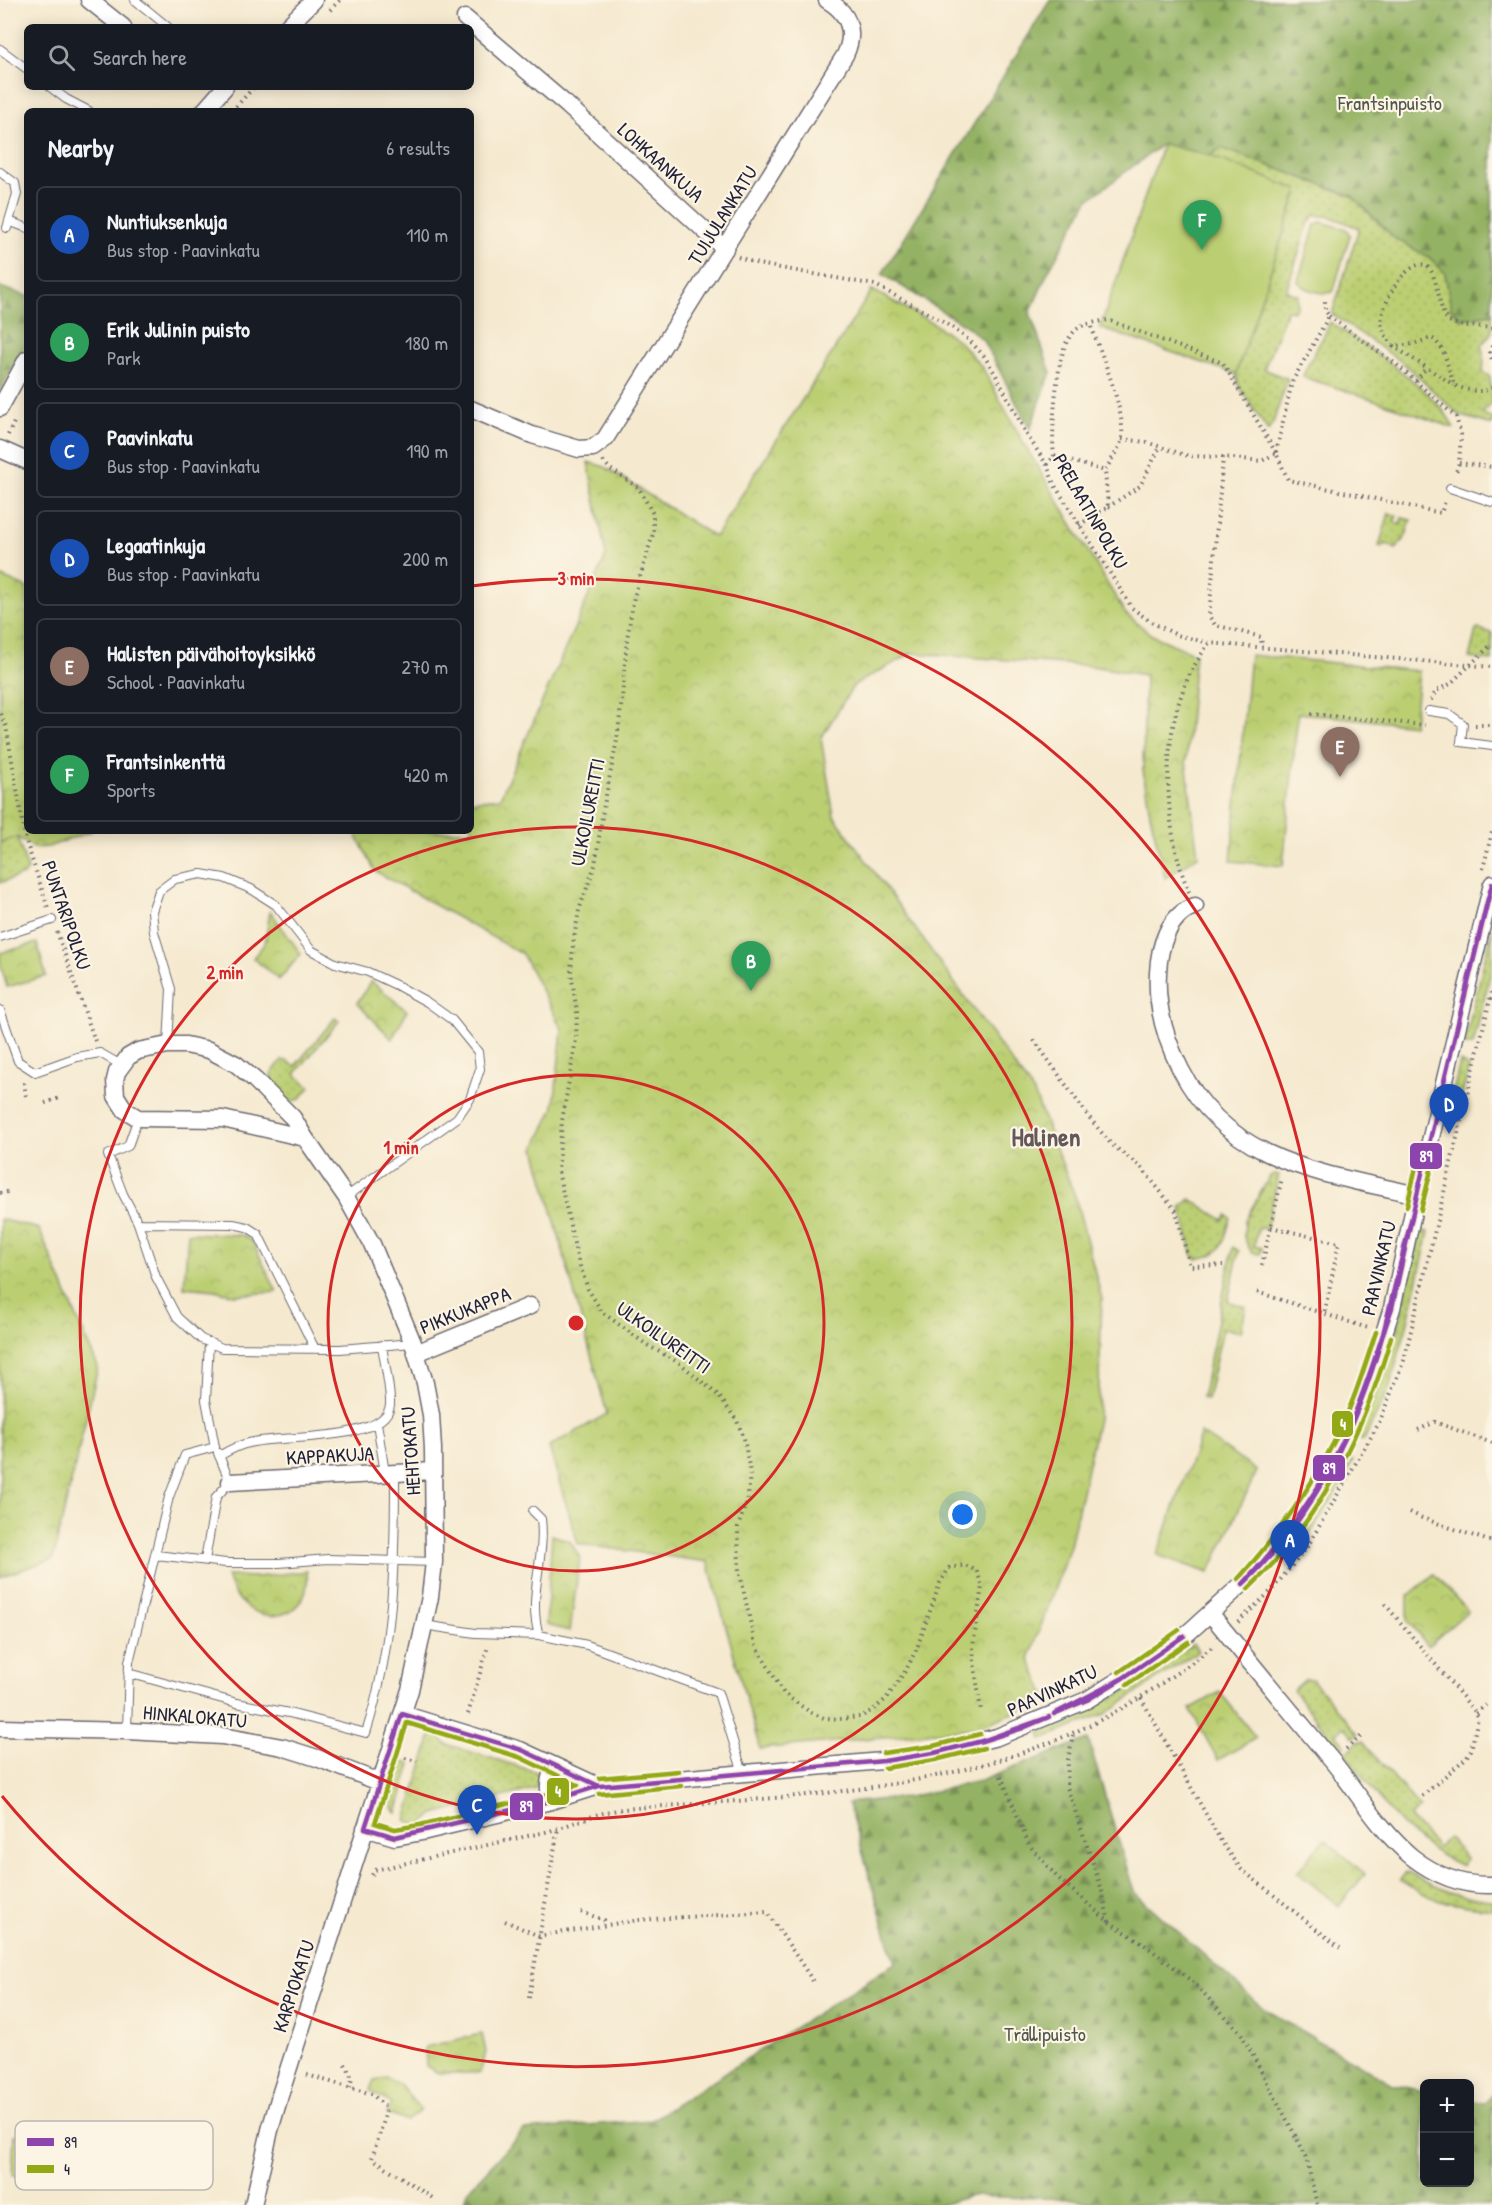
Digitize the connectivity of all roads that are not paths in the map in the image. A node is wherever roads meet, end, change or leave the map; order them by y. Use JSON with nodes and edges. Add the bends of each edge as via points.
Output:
{"nodes":[{"id":1,"x":89,"y":0,"type":"edge"},
{"id":2,"x":135,"y":0,"type":"edge"},
{"id":3,"x":314,"y":0,"type":"edge"},
{"id":4,"x":827,"y":0,"type":"edge"},
{"id":5,"x":465,"y":18,"type":"dead end"},
{"id":6,"x":119,"y":24,"type":"edge"},
{"id":7,"x":164,"y":24,"type":"edge"},
{"id":8,"x":290,"y":24,"type":"edge"},
{"id":9,"x":472,"y":24,"type":"edge"},
{"id":10,"x":474,"y":26,"type":"edge"},
{"id":11,"x":0,"y":49,"type":"edge"},
{"id":12,"x":24,"y":67,"type":"edge"},
{"id":13,"x":54,"y":90,"type":"edge"},
{"id":14,"x":214,"y":90,"type":"edge"},
{"id":15,"x":83,"y":108,"type":"edge"},
{"id":16,"x":205,"y":108,"type":"edge"},
{"id":17,"x":0,"y":172,"type":"edge"},
{"id":18,"x":24,"y":228,"type":"edge"},
{"id":19,"x":725,"y":249,"type":"junction"},
{"id":20,"x":24,"y":364,"type":"edge"},
{"id":21,"x":0,"y":408,"type":"edge"},
{"id":22,"x":474,"y":410,"type":"edge"},
{"id":23,"x":0,"y":449,"type":"edge"},
{"id":24,"x":24,"y":460,"type":"edge"},
{"id":25,"x":1450,"y":488,"type":"dead end"},
{"id":26,"x":1492,"y":502,"type":"edge"},
{"id":27,"x":1429,"y":711,"type":"road end"},
{"id":28,"x":1492,"y":746,"type":"edge"},
{"id":29,"x":1492,"y":884,"type":"edge"},
{"id":30,"x":1195,"y":906,"type":"road end"},
{"id":31,"x":52,"y":920,"type":"road end"},
{"id":32,"x":0,"y":937,"type":"edge"},
{"id":33,"x":0,"y":1010,"type":"edge"},
{"id":34,"x":168,"y":1045,"type":"junction"},
{"id":35,"x":121,"y":1065,"type":"junction"},
{"id":36,"x":138,"y":1118,"type":"junction"},
{"id":37,"x":304,"y":1138,"type":"junction"},
{"id":38,"x":1417,"y":1195,"type":"junction"},
{"id":39,"x":346,"y":1197,"type":"junction"},
{"id":40,"x":138,"y":1223,"type":"junction"},
{"id":41,"x":530,"y":1306,"type":"dead end"},
{"id":42,"x":209,"y":1342,"type":"junction"},
{"id":43,"x":382,"y":1345,"type":"junction"},
{"id":44,"x":414,"y":1348,"type":"junction"},
{"id":45,"x":315,"y":1349,"type":"junction"},
{"id":46,"x":377,"y":1423,"type":"junction"},
{"id":47,"x":217,"y":1451,"type":"junction"},
{"id":48,"x":433,"y":1471,"type":"junction"},
{"id":49,"x":390,"y":1473,"type":"junction"},
{"id":50,"x":230,"y":1482,"type":"junction"},
{"id":51,"x":533,"y":1512,"type":"dead end"},
{"id":52,"x":156,"y":1555,"type":"junction"},
{"id":53,"x":204,"y":1560,"type":"junction"},
{"id":54,"x":395,"y":1562,"type":"junction"},
{"id":55,"x":434,"y":1562,"type":"junction"},
{"id":56,"x":1211,"y":1614,"type":"junction"},
{"id":57,"x":424,"y":1625,"type":"junction"},
{"id":58,"x":539,"y":1635,"type":"junction"},
{"id":59,"x":128,"y":1673,"type":"junction"},
{"id":60,"x":402,"y":1714,"type":"junction"},
{"id":61,"x":0,"y":1728,"type":"edge"},
{"id":62,"x":127,"y":1731,"type":"junction"},
{"id":63,"x":554,"y":1766,"type":"junction"},
{"id":64,"x":743,"y":1773,"type":"junction"},
{"id":65,"x":379,"y":1782,"type":"junction"},
{"id":66,"x":598,"y":1786,"type":"junction"},
{"id":67,"x":551,"y":1801,"type":"junction"},
{"id":68,"x":365,"y":1828,"type":"junction"},
{"id":69,"x":1492,"y":1885,"type":"edge"},
{"id":70,"x":253,"y":2205,"type":"edge"}],
"edges":[{"from":1,"to":6,"type":"street"},
{"from":2,"to":7,"type":"lane"},
{"from":3,"to":8,"type":"street"},
{"from":4,"to":19,"type":"street","name":"TUIJULANKATU","via":[[848,21],[848,50]]},
{"from":5,"to":9,"type":"street","name":"LOHKAANKUJA"},
{"from":10,"to":19,"type":"street","name":"LOHKAANKUJA"},
{"from":11,"to":12,"type":"lane"},
{"from":13,"to":15,"type":"lane"},
{"from":14,"to":16,"type":"street"},
{"from":17,"to":18,"type":"lane","via":[[15,183],[17,194],[8,225]]},
{"from":19,"to":22,"type":"street","name":"TUIJULANKATU","via":[[610,433],[593,448],[579,449],[532,435]]},
{"from":20,"to":21,"type":"street"},
{"from":23,"to":24,"type":"street"},
{"from":25,"to":26,"type":"lane"},
{"from":27,"to":28,"type":"lane","via":[[1449,714],[1462,724],[1461,742]]},
{"from":29,"to":38,"type":"street","name":"PAAVINKATU"},
{"from":30,"to":38,"type":"street","via":[[1182,911],[1167,934],[1158,965],[1157,991],[1164,1031],[1195,1096],[1228,1129],[1276,1158],[1300,1168]]},
{"from":31,"to":32,"type":"lane"},
{"from":33,"to":35,"type":"lane","via":[[18,1061],[35,1072],[99,1053]]},
{"from":34,"to":35,"type":"street","name":"HEHTOKATU","via":[[138,1052]]},
{"from":34,"to":37,"type":"street","name":"HEHTOKATU","via":[[209,1050],[236,1064],[293,1118]]},
{"from":34,"to":39,"type":"lane","via":[[171,989],[154,932],[152,911],[159,891],[175,879],[201,874],[251,889],[276,905],[311,950],[398,986],[452,1020],[478,1052],[480,1069],[470,1099],[457,1118]]},
{"from":35,"to":36,"type":"street","via":[[115,1080],[116,1096],[125,1110]]},
{"from":36,"to":37,"type":"street","via":[[223,1119]]},
{"from":36,"to":40,"type":"lane","via":[[128,1146],[108,1155]]},
{"from":37,"to":39,"type":"street","name":"HEHTOKATU"},
{"from":38,"to":56,"type":"street","name":"PAAVINKATU","via":[[1392,1308],[1366,1387],[1342,1443],[1275,1549]]},
{"from":39,"to":44,"type":"street","name":"HEHTOKATU","via":[[376,1253]]},
{"from":40,"to":42,"type":"lane","via":[[156,1277],[177,1317]]},
{"from":40,"to":45,"type":"lane","via":[[233,1224],[258,1234]]},
{"from":41,"to":44,"type":"street","name":"PIKKUKAPPA"},
{"from":42,"to":45,"type":"lane","via":[[222,1348]]},
{"from":42,"to":47,"type":"lane","via":[[206,1400]]},
{"from":43,"to":44,"type":"lane"},
{"from":43,"to":45,"type":"lane"},
{"from":43,"to":46,"type":"lane","via":[[390,1406]]},
{"from":44,"to":48,"type":"street","name":"HEHTOKATU","via":[[431,1415]]},
{"from":46,"to":47,"type":"lane","via":[[361,1430],[288,1437]]},
{"from":46,"to":49,"type":"lane"},
{"from":47,"to":50,"type":"lane"},
{"from":47,"to":52,"type":"lane","via":[[185,1455],[169,1497]]},
{"from":48,"to":49,"type":"street","name":"KAPPAKUJA"},
{"from":48,"to":55,"type":"street","name":"HEHTOKATU"},
{"from":49,"to":50,"type":"street","name":"KAPPAKUJA"},
{"from":49,"to":54,"type":"lane"},
{"from":50,"to":53,"type":"lane","via":[[216,1497]]},
{"from":51,"to":58,"type":"lane","via":[[541,1519],[543,1537],[534,1619]]},
{"from":52,"to":53,"type":"lane"},
{"from":52,"to":59,"type":"lane"},
{"from":53,"to":54,"type":"lane"},
{"from":54,"to":55,"type":"lane"},
{"from":54,"to":59,"type":"lane","via":[[384,1662],[366,1733]]},
{"from":55,"to":57,"type":"street","name":"HEHTOKATU"},
{"from":56,"to":64,"type":"street","name":"PAAVINKATU","via":[[1112,1686],[997,1737],[882,1761]]},
{"from":56,"to":69,"type":"street","via":[[1378,1822],[1411,1856],[1458,1881]]},
{"from":57,"to":58,"type":"lane","via":[[475,1634]]},
{"from":57,"to":60,"type":"street","name":"HEHTOKATU"},
{"from":58,"to":64,"type":"lane","via":[[587,1646],[718,1693]]},
{"from":59,"to":62,"type":"lane"},
{"from":60,"to":63,"type":"street","name":"PAAVINKATU","via":[[520,1750]]},
{"from":60,"to":65,"type":"street","name":"HEHTOKATU"},
{"from":61,"to":62,"type":"street","name":"HINKALOKATU"},
{"from":62,"to":65,"type":"street","name":"HINKALOKATU","via":[[222,1736],[282,1747]]},
{"from":63,"to":66,"type":"street","name":"PAAVINKATU"},
{"from":63,"to":67,"type":"street","via":[[549,1777]]},
{"from":64,"to":66,"type":"street","name":"PAAVINKATU"},
{"from":65,"to":68,"type":"street","name":"KARPIOKATU"},
{"from":66,"to":67,"type":"street","name":"PAAVINKATU"},
{"from":67,"to":68,"type":"street","name":"PAAVINKATU","via":[[395,1837]]},
{"from":68,"to":70,"type":"street","name":"KARPIOKATU","via":[[281,2092]]}]}
